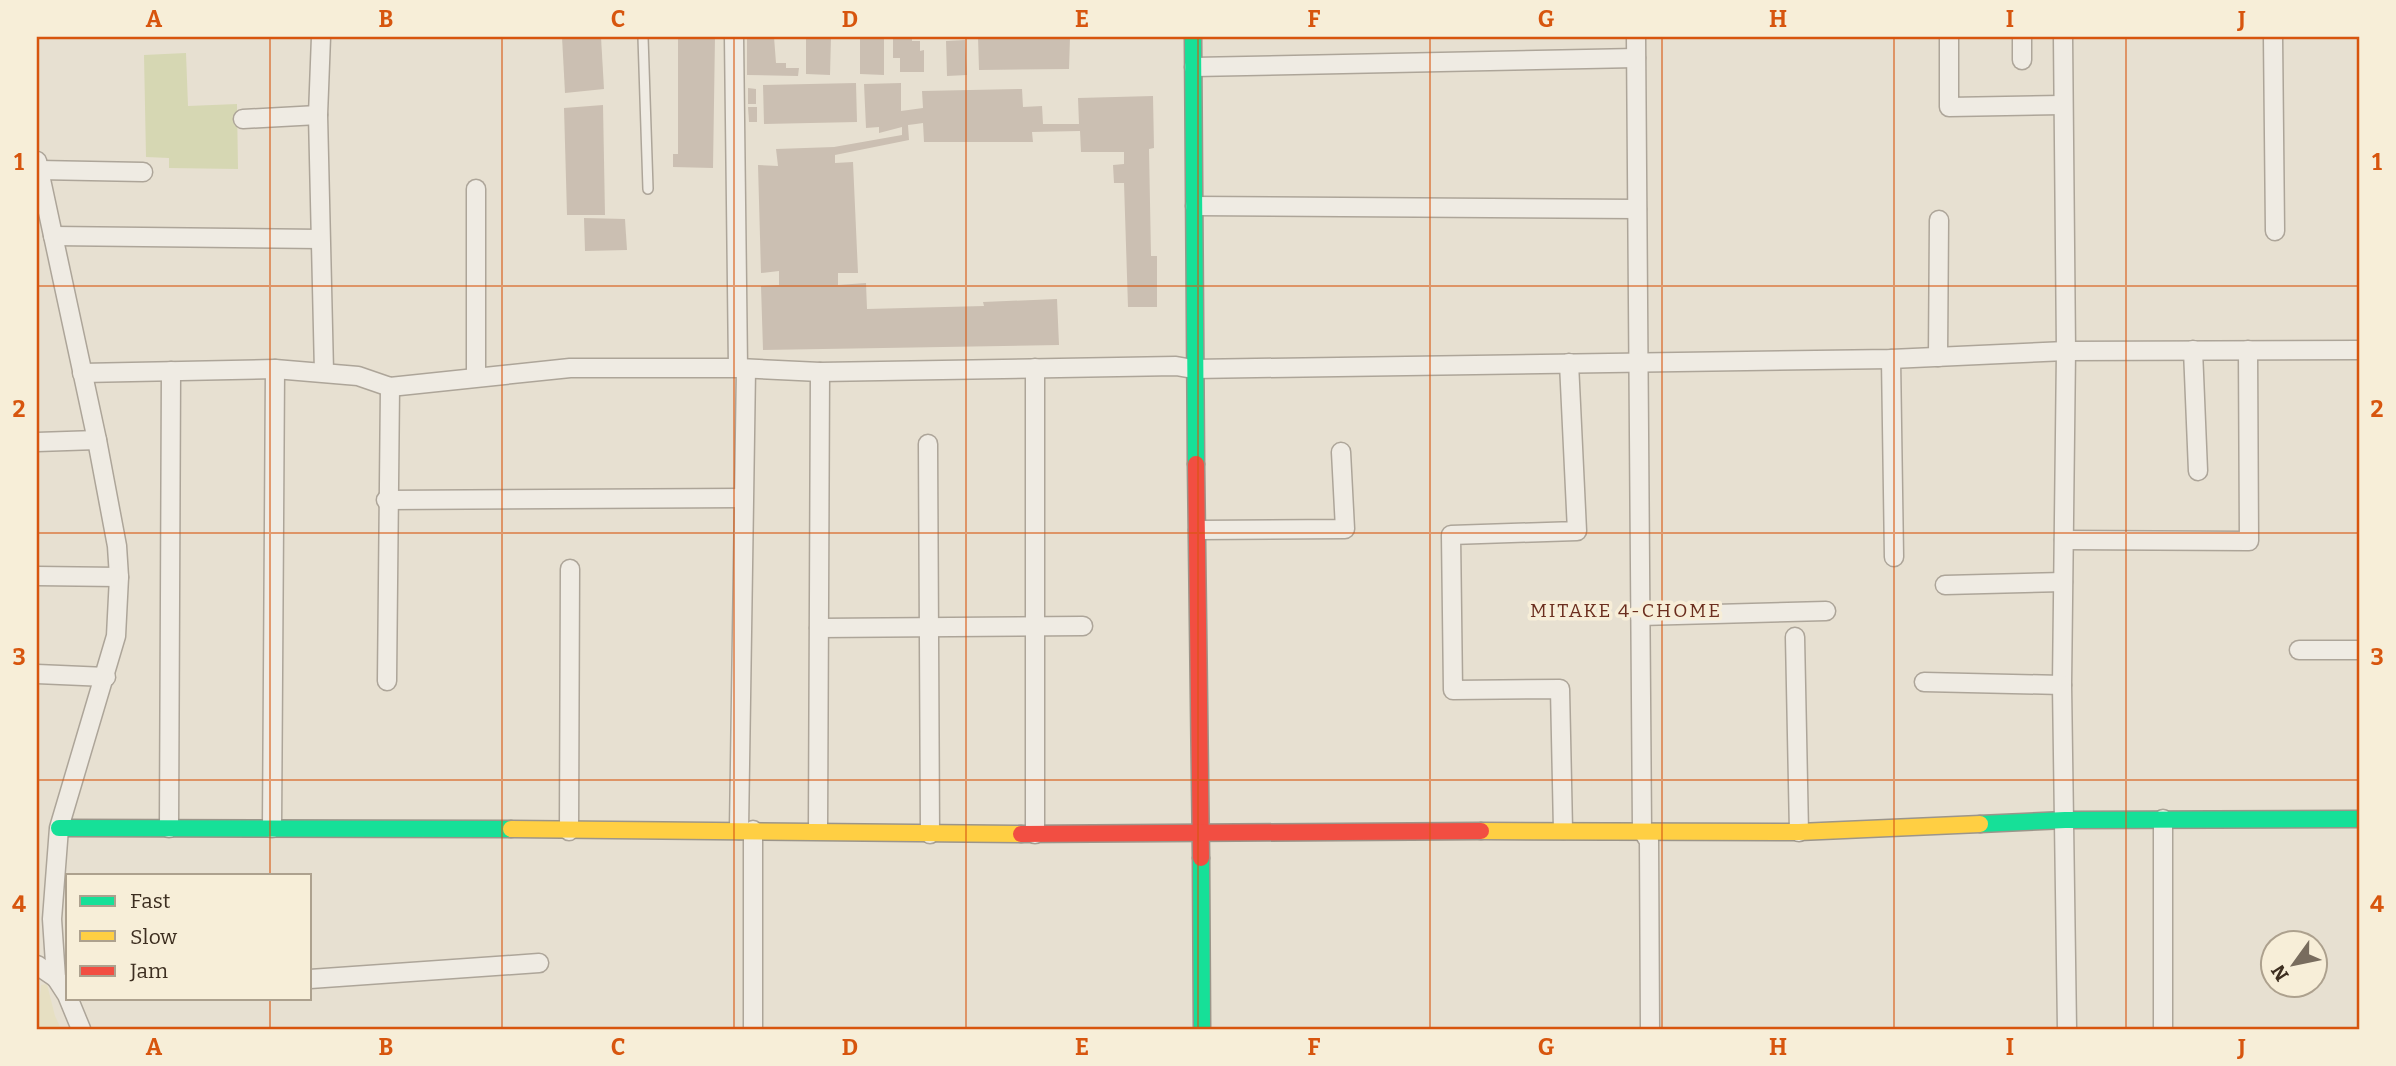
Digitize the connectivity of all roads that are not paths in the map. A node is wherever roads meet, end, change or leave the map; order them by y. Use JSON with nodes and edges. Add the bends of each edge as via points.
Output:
{"nodes":[{"id":1,"x":321,"y":37,"type":"edge"},
{"id":2,"x":643,"y":37,"type":"edge"},
{"id":3,"x":734,"y":37,"type":"edge"},
{"id":4,"x":1193,"y":37,"type":"edge"},
{"id":5,"x":1636,"y":37,"type":"edge"},
{"id":6,"x":1949,"y":37,"type":"edge"},
{"id":7,"x":2022,"y":37,"type":"edge"},
{"id":8,"x":2063,"y":37,"type":"edge"},
{"id":9,"x":2273,"y":37,"type":"edge"},
{"id":10,"x":1636,"y":58,"type":"junction"},
{"id":11,"x":2022,"y":60,"type":"dead end"},
{"id":12,"x":1194,"y":67,"type":"junction"},
{"id":13,"x":2062,"y":105,"type":"junction"},
{"id":14,"x":318,"y":115,"type":"junction"},
{"id":15,"x":243,"y":119,"type":"dead end"},
{"id":16,"x":38,"y":166,"type":"edge"},
{"id":17,"x":143,"y":172,"type":"dead end"},
{"id":18,"x":39,"y":189,"type":"edge"},
{"id":19,"x":476,"y":189,"type":"dead end"},
{"id":20,"x":648,"y":189,"type":"dead end"},
{"id":21,"x":1195,"y":206,"type":"junction"},
{"id":22,"x":1637,"y":209,"type":"junction"},
{"id":23,"x":1939,"y":220,"type":"dead end"},
{"id":24,"x":2275,"y":231,"type":"dead end"},
{"id":25,"x":53,"y":236,"type":"junction"},
{"id":26,"x":320,"y":239,"type":"junction"},
{"id":27,"x":2193,"y":350,"type":"junction"},
{"id":28,"x":2248,"y":350,"type":"junction"},
{"id":29,"x":2359,"y":350,"type":"edge"},
{"id":30,"x":2066,"y":351,"type":"junction"},
{"id":31,"x":1938,"y":356,"type":"junction"},
{"id":32,"x":1891,"y":359,"type":"junction"},
{"id":33,"x":1569,"y":363,"type":"junction"},
{"id":34,"x":1638,"y":363,"type":"junction"},
{"id":35,"x":742,"y":368,"type":"junction"},
{"id":36,"x":1035,"y":368,"type":"junction"},
{"id":37,"x":275,"y":369,"type":"junction"},
{"id":38,"x":1193,"y":369,"type":"junction"},
{"id":39,"x":171,"y":371,"type":"junction"},
{"id":40,"x":324,"y":372,"type":"junction"},
{"id":41,"x":820,"y":372,"type":"junction"},
{"id":42,"x":82,"y":373,"type":"junction"},
{"id":43,"x":476,"y":377,"type":"junction"},
{"id":44,"x":390,"y":387,"type":"junction"},
{"id":45,"x":97,"y":440,"type":"junction"},
{"id":46,"x":37,"y":442,"type":"edge"},
{"id":47,"x":928,"y":444,"type":"dead end"},
{"id":48,"x":1341,"y":452,"type":"dead end"},
{"id":49,"x":2198,"y":471,"type":"dead end"},
{"id":50,"x":742,"y":498,"type":"junction"},
{"id":51,"x":386,"y":500,"type":"junction"},
{"id":52,"x":1198,"y":530,"type":"junction"},
{"id":53,"x":2064,"y":540,"type":"junction"},
{"id":54,"x":1894,"y":557,"type":"dead end"},
{"id":55,"x":570,"y":569,"type":"dead end"},
{"id":56,"x":37,"y":576,"type":"edge"},
{"id":57,"x":119,"y":577,"type":"junction"},
{"id":58,"x":2063,"y":582,"type":"junction"},
{"id":59,"x":1945,"y":585,"type":"dead end"},
{"id":60,"x":1826,"y":611,"type":"dead end"},
{"id":61,"x":1640,"y":616,"type":"junction"},
{"id":62,"x":1083,"y":626,"type":"dead end"},
{"id":63,"x":928,"y":627,"type":"junction"},
{"id":64,"x":819,"y":628,"type":"junction"},
{"id":65,"x":1034,"y":628,"type":"junction"},
{"id":66,"x":1795,"y":637,"type":"dead end"},
{"id":67,"x":2299,"y":650,"type":"dead end"},
{"id":68,"x":2359,"y":650,"type":"edge"},
{"id":69,"x":37,"y":674,"type":"edge"},
{"id":70,"x":106,"y":677,"type":"junction"},
{"id":71,"x":387,"y":681,"type":"dead end"},
{"id":72,"x":1924,"y":682,"type":"dead end"},
{"id":73,"x":2062,"y":685,"type":"junction"},
{"id":74,"x":2163,"y":819,"type":"junction"},
{"id":75,"x":2359,"y":819,"type":"edge"},
{"id":76,"x":2065,"y":820,"type":"junction"},
{"id":77,"x":59,"y":828,"type":"junction"},
{"id":78,"x":169,"y":828,"type":"junction"},
{"id":79,"x":272,"y":828,"type":"junction"},
{"id":80,"x":746,"y":830,"type":"junction"},
{"id":81,"x":818,"y":830,"type":"junction"},
{"id":82,"x":1563,"y":830,"type":"junction"},
{"id":83,"x":569,"y":831,"type":"junction"},
{"id":84,"x":1642,"y":831,"type":"junction"},
{"id":85,"x":1799,"y":832,"type":"junction"},
{"id":86,"x":1035,"y":834,"type":"junction"},
{"id":87,"x":930,"y":835,"type":"junction"},
{"id":88,"x":1200,"y":835,"type":"junction"},
{"id":89,"x":539,"y":963,"type":"dead end"},
{"id":90,"x":37,"y":965,"type":"edge"},
{"id":91,"x":56,"y":978,"type":"junction"},
{"id":92,"x":312,"y":979,"type":"edge"},
{"id":93,"x":66,"y":992,"type":"edge"},
{"id":94,"x":70,"y":1000,"type":"edge"},
{"id":95,"x":81,"y":1029,"type":"edge"},
{"id":96,"x":753,"y":1029,"type":"edge"},
{"id":97,"x":1202,"y":1029,"type":"edge"},
{"id":98,"x":1650,"y":1029,"type":"edge"},
{"id":99,"x":2067,"y":1029,"type":"edge"},
{"id":100,"x":2163,"y":1029,"type":"edge"}],
"edges":[{"from":1,"to":14,"type":"street"},
{"from":2,"to":20,"type":"lane"},
{"from":3,"to":35,"type":"street"},
{"from":4,"to":12,"type":"street"},
{"from":5,"to":10,"type":"street"},
{"from":6,"to":13,"type":"street","via":[[1949,107]]},
{"from":7,"to":11,"type":"street"},
{"from":8,"to":13,"type":"street"},
{"from":9,"to":24,"type":"street"},
{"from":10,"to":12,"type":"street"},
{"from":10,"to":22,"type":"street"},
{"from":12,"to":21,"type":"street"},
{"from":13,"to":30,"type":"street"},
{"from":14,"to":15,"type":"street"},
{"from":14,"to":26,"type":"street"},
{"from":16,"to":17,"type":"street"},
{"from":16,"to":18,"type":"street"},
{"from":18,"to":25,"type":"street"},
{"from":19,"to":43,"type":"street"},
{"from":21,"to":22,"type":"street"},
{"from":21,"to":38,"type":"street"},
{"from":22,"to":34,"type":"street"},
{"from":23,"to":31,"type":"street"},
{"from":25,"to":26,"type":"street"},
{"from":25,"to":42,"type":"street"},
{"from":26,"to":40,"type":"street"},
{"from":27,"to":28,"type":"street"},
{"from":27,"to":30,"type":"street"},
{"from":27,"to":49,"type":"street"},
{"from":28,"to":29,"type":"street"},
{"from":28,"to":53,"type":"street","via":[[2249,541]]},
{"from":30,"to":31,"type":"street"},
{"from":30,"to":53,"type":"street"},
{"from":31,"to":32,"type":"street"},
{"from":32,"to":34,"type":"street"},
{"from":32,"to":54,"type":"street"},
{"from":33,"to":34,"type":"street"},
{"from":33,"to":38,"type":"street"},
{"from":33,"to":82,"type":"street","via":[[1577,531],[1451,535],[1453,690],[1560,690]]},
{"from":34,"to":61,"type":"street"},
{"from":35,"to":41,"type":"street"},
{"from":35,"to":43,"type":"street","via":[[570,368]]},
{"from":35,"to":50,"type":"street"},
{"from":36,"to":38,"type":"street"},
{"from":36,"to":41,"type":"street"},
{"from":36,"to":65,"type":"street"},
{"from":37,"to":39,"type":"street"},
{"from":37,"to":40,"type":"street"},
{"from":37,"to":79,"type":"street"},
{"from":38,"to":52,"type":"street"},
{"from":39,"to":42,"type":"street"},
{"from":39,"to":78,"type":"street"},
{"from":40,"to":44,"type":"street","via":[[358,376]]},
{"from":41,"to":64,"type":"street"},
{"from":42,"to":45,"type":"street"},
{"from":43,"to":44,"type":"street"},
{"from":44,"to":51,"type":"street"},
{"from":45,"to":46,"type":"street"},
{"from":45,"to":57,"type":"street"},
{"from":47,"to":63,"type":"street"},
{"from":48,"to":52,"type":"street","via":[[1345,529]]},
{"from":50,"to":51,"type":"street"},
{"from":50,"to":80,"type":"street"},
{"from":51,"to":71,"type":"street"},
{"from":52,"to":88,"type":"street"},
{"from":53,"to":58,"type":"street"},
{"from":55,"to":83,"type":"street"},
{"from":56,"to":57,"type":"street"},
{"from":57,"to":70,"type":"street","via":[[116,636]]},
{"from":58,"to":59,"type":"street"},
{"from":58,"to":73,"type":"street"},
{"from":60,"to":61,"type":"street"},
{"from":61,"to":84,"type":"street"},
{"from":62,"to":65,"type":"street"},
{"from":63,"to":64,"type":"street"},
{"from":63,"to":65,"type":"street"},
{"from":63,"to":87,"type":"street"},
{"from":64,"to":81,"type":"street"},
{"from":65,"to":86,"type":"street"},
{"from":66,"to":85,"type":"street"},
{"from":67,"to":68,"type":"street"},
{"from":69,"to":70,"type":"street"},
{"from":70,"to":77,"type":"street"},
{"from":72,"to":73,"type":"street"},
{"from":73,"to":76,"type":"street"},
{"from":74,"to":75,"type":"street"},
{"from":74,"to":76,"type":"street"},
{"from":74,"to":100,"type":"street"},
{"from":76,"to":85,"type":"street"},
{"from":76,"to":99,"type":"street"},
{"from":77,"to":78,"type":"street"},
{"from":77,"to":91,"type":"street","via":[[52,919]]},
{"from":78,"to":79,"type":"street"},
{"from":79,"to":83,"type":"street"},
{"from":80,"to":81,"type":"street"},
{"from":80,"to":83,"type":"street"},
{"from":80,"to":96,"type":"street"},
{"from":81,"to":87,"type":"street"},
{"from":82,"to":84,"type":"street"},
{"from":82,"to":88,"type":"street"},
{"from":84,"to":85,"type":"street"},
{"from":84,"to":98,"type":"street","via":[[1648,841]]},
{"from":86,"to":87,"type":"street"},
{"from":86,"to":88,"type":"street"},
{"from":88,"to":97,"type":"street"},
{"from":89,"to":92,"type":"street"},
{"from":90,"to":91,"type":"street"},
{"from":91,"to":93,"type":"street"},
{"from":94,"to":95,"type":"street"}]}
